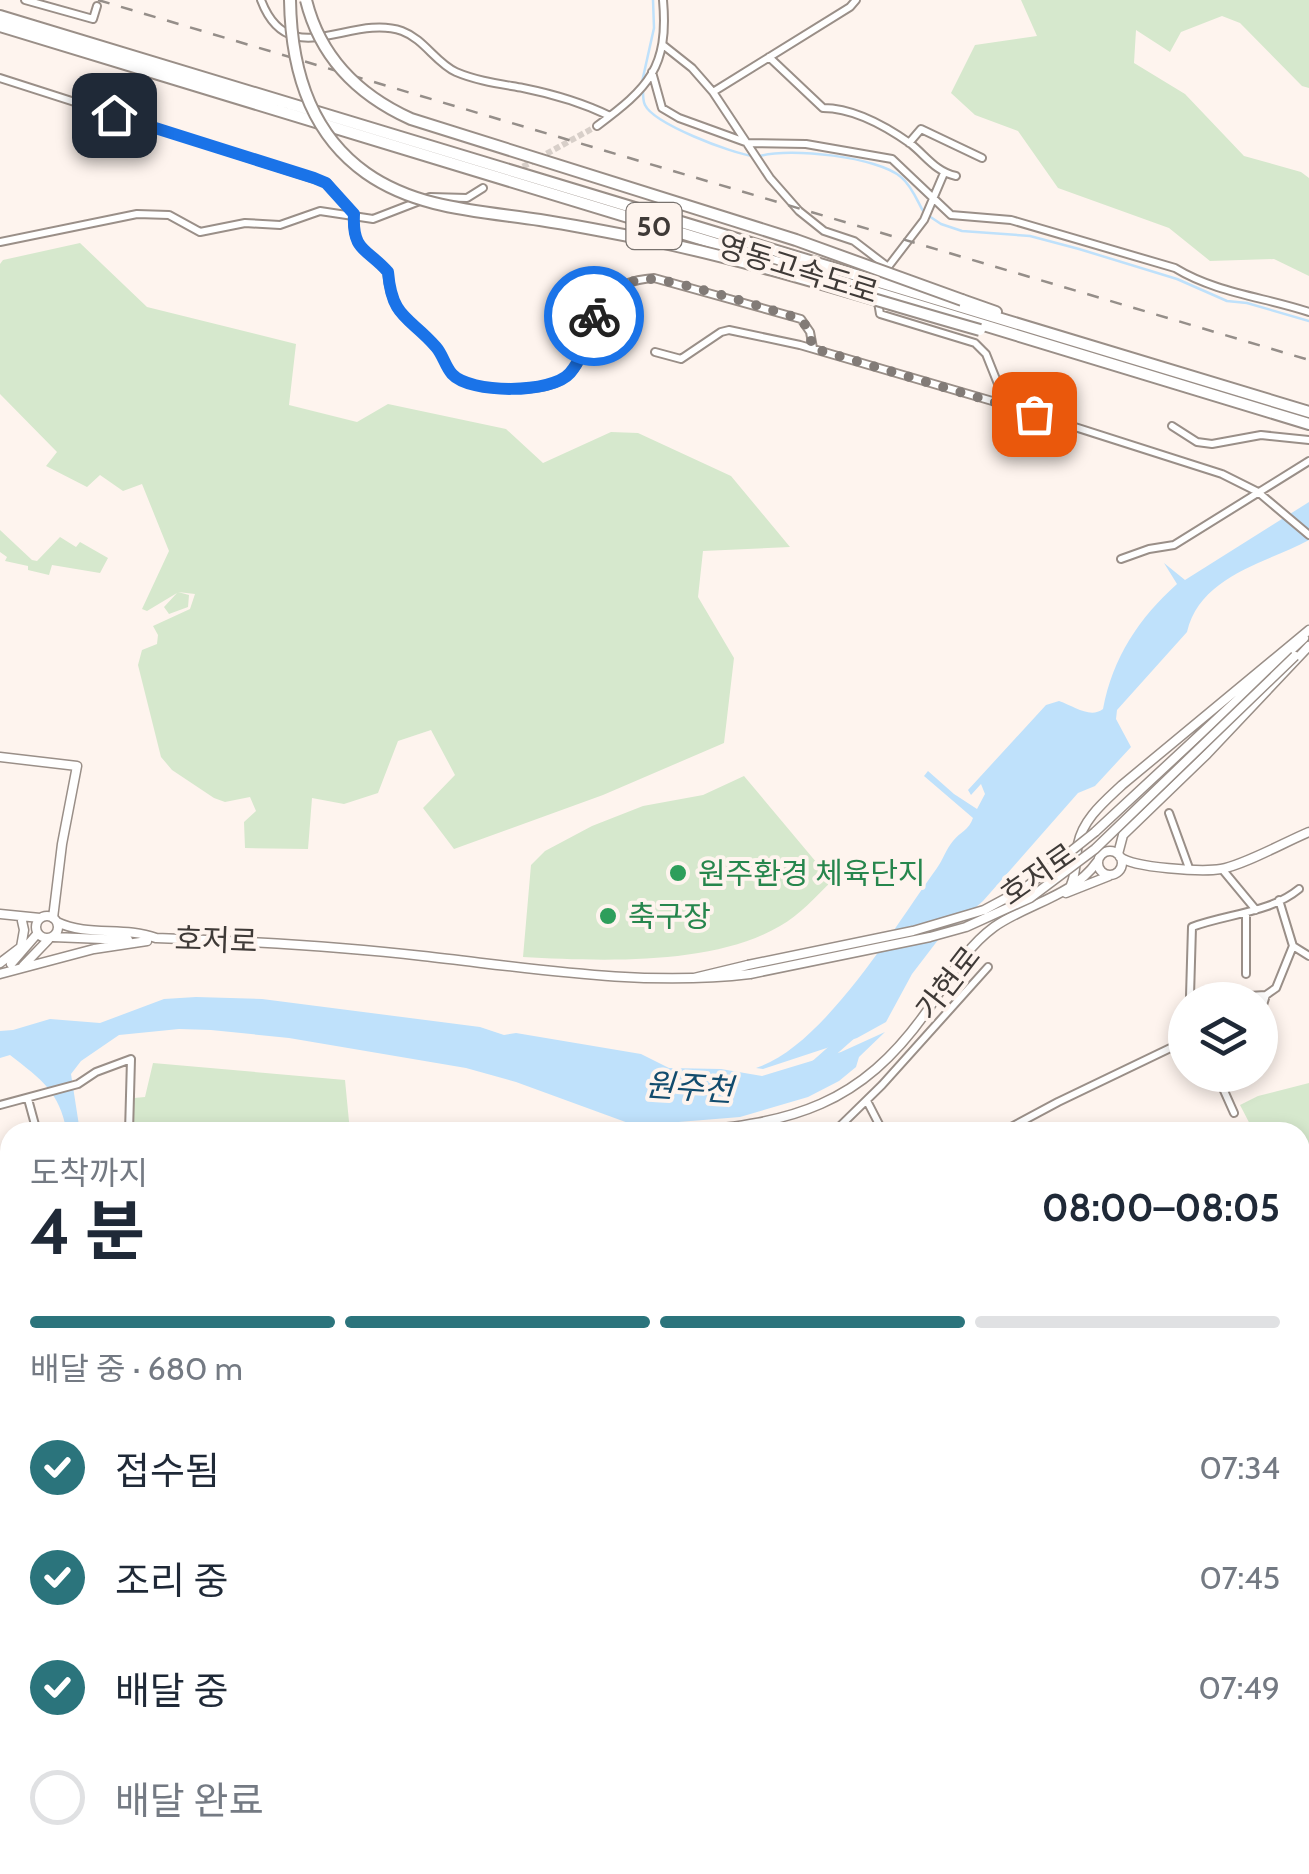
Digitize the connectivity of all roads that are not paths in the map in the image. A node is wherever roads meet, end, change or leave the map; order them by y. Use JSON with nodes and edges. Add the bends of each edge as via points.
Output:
{"nodes":[{"id":1,"x":25,"y":0,"type":"edge"},
{"id":2,"x":261,"y":0,"type":"edge"},
{"id":3,"x":290,"y":0,"type":"edge"},
{"id":4,"x":306,"y":0,"type":"edge"},
{"id":5,"x":662,"y":0,"type":"edge"},
{"id":6,"x":856,"y":0,"type":"edge"},
{"id":7,"x":98,"y":6,"type":"dead end"},
{"id":8,"x":0,"y":16,"type":"edge"},
{"id":9,"x":0,"y":26,"type":"edge"},
{"id":10,"x":662,"y":45,"type":"junction"},
{"id":11,"x":770,"y":57,"type":"junction"},
{"id":12,"x":652,"y":72,"type":"junction"},
{"id":13,"x":0,"y":78,"type":"edge"},
{"id":14,"x":713,"y":92,"type":"junction"},
{"id":15,"x":610,"y":116,"type":"junction"},
{"id":16,"x":597,"y":126,"type":"tunnel mouth"},
{"id":17,"x":748,"y":143,"type":"junction"},
{"id":18,"x":909,"y":143,"type":"junction"},
{"id":19,"x":982,"y":158,"type":"dead end"},
{"id":20,"x":944,"y":174,"type":"junction"},
{"id":21,"x":956,"y":176,"type":"dead end"},
{"id":22,"x":484,"y":188,"type":"dead end"},
{"id":23,"x":932,"y":203,"type":"junction"},
{"id":24,"x":354,"y":214,"type":"junction"},
{"id":25,"x":0,"y":242,"type":"edge"},
{"id":26,"x":878,"y":302,"type":"dead end"},
{"id":27,"x":1309,"y":312,"type":"edge"},
{"id":28,"x":1043,"y":331,"type":"junction"},
{"id":29,"x":812,"y":348,"type":"junction"},
{"id":30,"x":1065,"y":351,"type":"junction"},
{"id":31,"x":654,"y":352,"type":"dead end"},
{"id":32,"x":1006,"y":405,"type":"junction"},
{"id":33,"x":1309,"y":412,"type":"edge"},
{"id":34,"x":1309,"y":424,"type":"edge"},
{"id":35,"x":1172,"y":426,"type":"dead end"},
{"id":36,"x":1309,"y":440,"type":"edge"},
{"id":37,"x":1309,"y":461,"type":"edge"},
{"id":38,"x":1258,"y":492,"type":"junction"},
{"id":39,"x":1309,"y":534,"type":"edge"},
{"id":40,"x":1121,"y":558,"type":"dead end"},
{"id":41,"x":1309,"y":631,"type":"edge"},
{"id":42,"x":1309,"y":645,"type":"edge"},
{"id":43,"x":1296,"y":651,"type":"junction"},
{"id":44,"x":0,"y":758,"type":"edge"},
{"id":45,"x":1168,"y":813,"type":"dead end"},
{"id":46,"x":1309,"y":832,"type":"edge"},
{"id":47,"x":1119,"y":855,"type":"junction"},
{"id":48,"x":1097,"y":862,"type":"junction"},
{"id":49,"x":1156,"y":866,"type":"junction"},
{"id":50,"x":1190,"y":868,"type":"junction"},
{"id":51,"x":1222,"y":869,"type":"junction"},
{"id":52,"x":1114,"y":874,"type":"junction"},
{"id":53,"x":1071,"y":885,"type":"junction"},
{"id":54,"x":1299,"y":889,"type":"dead end"},
{"id":55,"x":1057,"y":896,"type":"junction"},
{"id":56,"x":1280,"y":900,"type":"junction"},
{"id":57,"x":1256,"y":910,"type":"junction"},
{"id":58,"x":0,"y":914,"type":"edge"},
{"id":59,"x":1246,"y":915,"type":"junction"},
{"id":60,"x":18,"y":918,"type":"junction"},
{"id":61,"x":49,"y":918,"type":"junction"},
{"id":62,"x":36,"y":932,"type":"junction"},
{"id":63,"x":52,"y":938,"type":"junction"},
{"id":64,"x":151,"y":939,"type":"junction"},
{"id":65,"x":1293,"y":946,"type":"junction"},
{"id":66,"x":1309,"y":956,"type":"edge"},
{"id":67,"x":988,"y":967,"type":"dead end"},
{"id":68,"x":0,"y":968,"type":"edge"},
{"id":69,"x":20,"y":969,"type":"junction"},
{"id":70,"x":1246,"y":974,"type":"dead end"},
{"id":71,"x":1190,"y":982,"type":"edge"},
{"id":72,"x":1278,"y":983,"type":"edge"},
{"id":73,"x":1168,"y":1049,"type":"edge"},
{"id":74,"x":1224,"y":1092,"type":"edge"},
{"id":75,"x":28,"y":1099,"type":"junction"},
{"id":76,"x":866,"y":1101,"type":"junction"},
{"id":77,"x":0,"y":1105,"type":"edge"},
{"id":78,"x":1234,"y":1113,"type":"dead end"},
{"id":79,"x":34,"y":1122,"type":"edge"},
{"id":80,"x":130,"y":1122,"type":"edge"},
{"id":81,"x":767,"y":1122,"type":"edge"},
{"id":82,"x":844,"y":1122,"type":"edge"},
{"id":83,"x":878,"y":1122,"type":"edge"},
{"id":84,"x":1021,"y":1122,"type":"edge"}],
"edges":[{"from":1,"to":7,"type":"street","via":[[93,18]]},
{"from":2,"to":15,"type":"street","via":[[266,14],[300,38],[354,28],[398,30],[451,70]]},
{"from":3,"to":30,"type":"highway","bridge":true,"via":[[296,68],[316,117],[348,158],[384,184],[438,204],[727,258]]},
{"from":4,"to":28,"type":"highway","bridge":true,"via":[[341,70],[410,119],[796,240]]},
{"from":5,"to":10,"type":"street"},
{"from":6,"to":11,"type":"street"},
{"from":8,"to":28,"type":"highway","name":"영동고속도로","number":"50"},
{"from":9,"to":30,"type":"highway","name":"영동고속도로","number":"50"},
{"from":10,"to":12,"type":"street"},
{"from":10,"to":14,"type":"street"},
{"from":11,"to":14,"type":"street"},
{"from":11,"to":18,"type":"street","via":[[824,108],[844,108]]},
{"from":12,"to":15,"type":"street"},
{"from":12,"to":17,"type":"street","via":[[662,108]]},
{"from":13,"to":24,"type":"street","via":[[314,178]]},
{"from":14,"to":17,"type":"street"},
{"from":15,"to":16,"type":"street"},
{"from":17,"to":23,"type":"street","via":[[806,144],[892,159]]},
{"from":17,"to":23,"type":"street","via":[[813,223],[854,241],[888,269]]},
{"from":18,"to":19,"type":"street","via":[[920,129]]},
{"from":18,"to":20,"type":"street"},
{"from":20,"to":21,"type":"street"},
{"from":20,"to":23,"type":"street"},
{"from":22,"to":24,"type":"street","via":[[467,198],[430,197],[373,219]]},
{"from":23,"to":27,"type":"street","via":[[951,215],[1011,220]]},
{"from":24,"to":25,"type":"street","via":[[320,211],[280,225],[245,223],[200,232],[170,214],[137,214]]},
{"from":24,"to":29,"type":"street","via":[[352,235],[388,272],[390,298],[400,314],[464,382],[524,389],[561,381],[600,303],[625,284],[654,278],[801,319]]},
{"from":26,"to":32,"type":"street","via":[[880,314],[975,343]]},
{"from":28,"to":33,"type":"highway","name":"영동고속도로","number":"50"},
{"from":29,"to":31,"type":"street","via":[[729,330],[681,359]]},
{"from":29,"to":32,"type":"street"},
{"from":30,"to":34,"type":"highway","name":"영동고속도로","number":"50"},
{"from":32,"to":38,"type":"street","via":[[1222,474]]},
{"from":35,"to":36,"type":"street","via":[[1212,444],[1261,435]]},
{"from":37,"to":38,"type":"street"},
{"from":38,"to":39,"type":"street"},
{"from":38,"to":40,"type":"street","via":[[1174,545]]},
{"from":41,"to":43,"type":"street","name":"호저로"},
{"from":42,"to":43,"type":"street","name":"호저로"},
{"from":43,"to":47,"type":"street","via":[[1207,754],[1123,835]]},
{"from":43,"to":53,"type":"street","via":[[1095,812],[1080,832]]},
{"from":43,"to":64,"type":"street","name":"호저로","bridge":true,"via":[[1025,888],[984,910],[913,931],[694,978],[530,969],[287,943]]},
{"from":44,"to":61,"type":"street","via":[[77,766]]},
{"from":45,"to":50,"type":"street"},
{"from":46,"to":51,"type":"street"},
{"from":47,"to":48,"type":"street","via":[[1103,852]]},
{"from":47,"to":49,"type":"street"},
{"from":47,"to":52,"type":"street","via":[[1122,865]]},
{"from":48,"to":52,"type":"street","via":[[1099,870]]},
{"from":48,"to":53,"type":"street","name":"가현로"},
{"from":49,"to":50,"type":"street"},
{"from":49,"to":52,"type":"street"},
{"from":50,"to":51,"type":"street"},
{"from":51,"to":57,"type":"street"},
{"from":52,"to":55,"type":"street"},
{"from":53,"to":55,"type":"street","name":"가현로"},
{"from":54,"to":56,"type":"street"},
{"from":55,"to":81,"type":"street","name":"가현로","via":[[992,930],[960,960],[924,1014],[866,1079],[838,1098]]},
{"from":56,"to":57,"type":"street"},
{"from":56,"to":65,"type":"street"},
{"from":57,"to":59,"type":"street"},
{"from":58,"to":60,"type":"street"},
{"from":59,"to":70,"type":"street"},
{"from":59,"to":71,"type":"street","via":[[1192,927]]},
{"from":60,"to":61,"type":"street"},
{"from":60,"to":62,"type":"street"},
{"from":60,"to":68,"type":"street","via":[[21,947]]},
{"from":61,"to":62,"type":"street"},
{"from":61,"to":63,"type":"street","via":[[58,931]]},
{"from":61,"to":64,"type":"street","via":[[79,930]]},
{"from":62,"to":63,"type":"street"},
{"from":62,"to":68,"type":"street","via":[[18,958]]},
{"from":63,"to":64,"type":"street"},
{"from":63,"to":69,"type":"street"},
{"from":64,"to":69,"type":"street"},
{"from":65,"to":66,"type":"street"},
{"from":65,"to":72,"type":"street"},
{"from":67,"to":76,"type":"street"},
{"from":68,"to":69,"type":"street"},
{"from":73,"to":84,"type":"street"},
{"from":74,"to":78,"type":"street"},
{"from":75,"to":77,"type":"street"},
{"from":75,"to":79,"type":"street"},
{"from":75,"to":80,"type":"street","via":[[131,1059]]},
{"from":76,"to":82,"type":"street"},
{"from":76,"to":83,"type":"street"}]}
